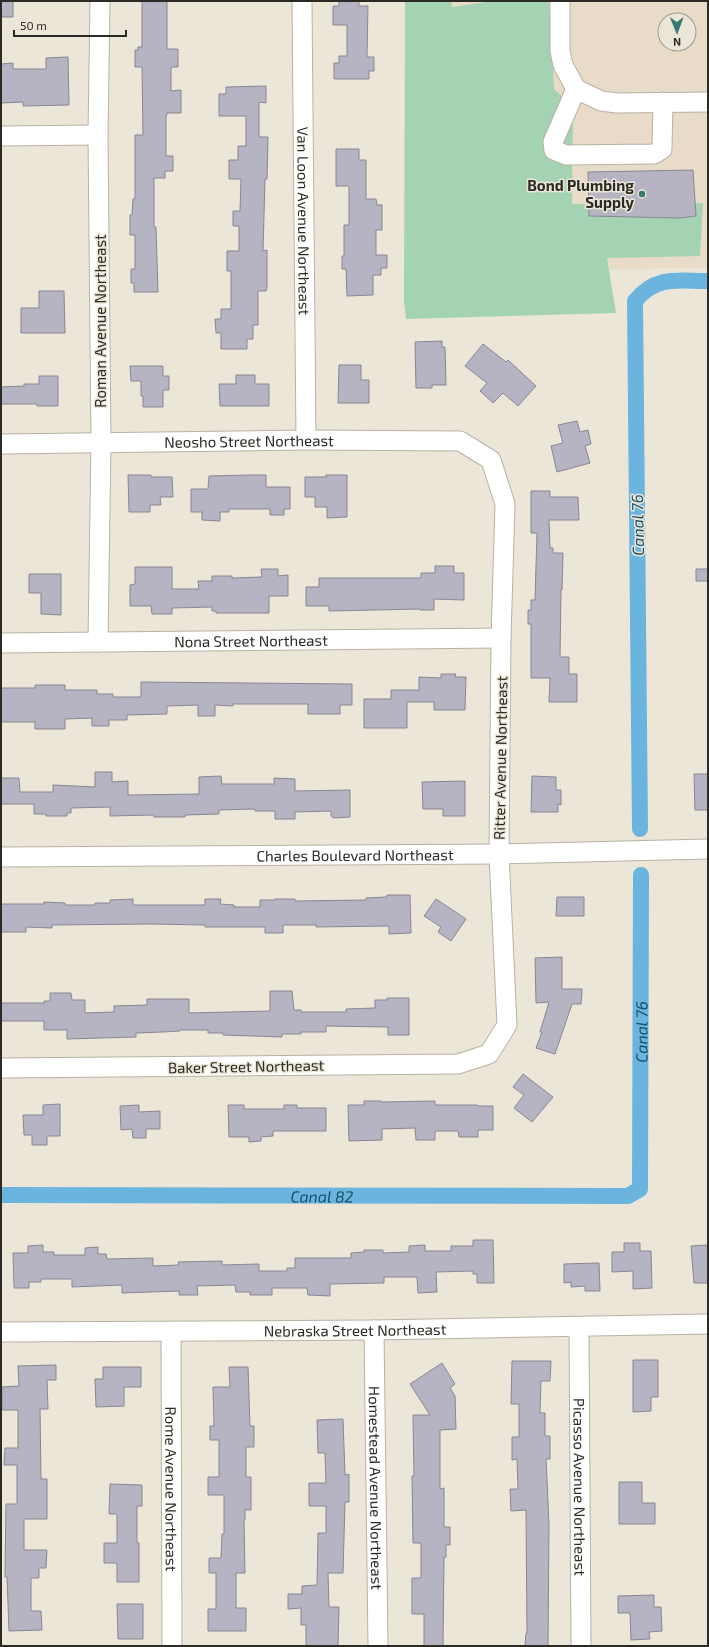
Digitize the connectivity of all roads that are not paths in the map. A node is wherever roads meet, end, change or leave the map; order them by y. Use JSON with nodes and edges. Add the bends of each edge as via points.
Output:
{"nodes":[{"id":1,"x":100,"y":1,"type":"edge"},
{"id":2,"x":302,"y":1,"type":"edge"},
{"id":3,"x":560,"y":1,"type":"edge"},
{"id":4,"x":575,"y":88,"type":"junction"},
{"id":5,"x":662,"y":102,"type":"junction"},
{"id":6,"x":708,"y":102,"type":"edge"},
{"id":7,"x":98,"y":135,"type":"junction"},
{"id":8,"x":1,"y":136,"type":"edge"},
{"id":9,"x":306,"y":440,"type":"junction"},
{"id":10,"x":101,"y":442,"type":"junction"},
{"id":11,"x":1,"y":444,"type":"edge"},
{"id":12,"x":491,"y":460,"type":"joint"},
{"id":13,"x":501,"y":638,"type":"junction"},
{"id":14,"x":98,"y":642,"type":"junction"},
{"id":15,"x":1,"y":643,"type":"edge"},
{"id":16,"x":708,"y":849,"type":"edge"},
{"id":17,"x":499,"y":854,"type":"junction"},
{"id":18,"x":1,"y":857,"type":"edge"},
{"id":19,"x":489,"y":1054,"type":"joint"},
{"id":20,"x":1,"y":1068,"type":"edge"},
{"id":21,"x":708,"y":1324,"type":"edge"},
{"id":22,"x":579,"y":1327,"type":"junction"},
{"id":23,"x":374,"y":1330,"type":"junction"},
{"id":24,"x":1,"y":1332,"type":"edge"},
{"id":25,"x":171,"y":1332,"type":"junction"},
{"id":26,"x":172,"y":1646,"type":"edge"},
{"id":27,"x":378,"y":1646,"type":"edge"},
{"id":28,"x":580,"y":1646,"type":"edge"}],
"edges":[{"from":1,"to":7,"type":"street","name":"Roman Avenue Northeast"},
{"from":2,"to":9,"type":"street","name":"Van Loon Avenue Northeast"},
{"from":3,"to":4,"type":"street","via":[[560,51],[563,65]]},
{"from":4,"to":5,"type":"street","via":[[601,101]]},
{"from":4,"to":5,"type":"street","via":[[553,142],[554,150],[566,155],[654,154],[662,149]]},
{"from":5,"to":6,"type":"street"},
{"from":7,"to":8,"type":"street"},
{"from":7,"to":10,"type":"street","name":"Roman Avenue Northeast"},
{"from":9,"to":10,"type":"street","name":"Neosho Street Northeast"},
{"from":9,"to":12,"type":"street","name":"Neosho Street Northeast","via":[[460,441]]},
{"from":10,"to":11,"type":"street","name":"Neosho Street Northeast"},
{"from":10,"to":14,"type":"street","name":"Roman Avenue Northeast"},
{"from":12,"to":13,"type":"street","name":"Ritter Avenue Northeast","via":[[504,504]]},
{"from":13,"to":14,"type":"street","name":"Nona Street Northeast"},
{"from":13,"to":17,"type":"street","name":"Ritter Avenue Northeast"},
{"from":14,"to":15,"type":"street","name":"Nona Street Northeast"},
{"from":16,"to":17,"type":"street","name":"Charles Boulevard Northeast"},
{"from":17,"to":18,"type":"street","name":"Charles Boulevard Northeast"},
{"from":17,"to":19,"type":"street","name":"Ritter Avenue Northeast","via":[[507,1025]]},
{"from":19,"to":20,"type":"street","name":"Baker Street Northeast","via":[[458,1064]]},
{"from":21,"to":22,"type":"street","name":"Nebraska Street Northeast"},
{"from":22,"to":23,"type":"street","name":"Nebraska Street Northeast"},
{"from":22,"to":28,"type":"street","name":"Picasso Avenue Northeast"},
{"from":23,"to":25,"type":"street","name":"Nebraska Street Northeast"},
{"from":23,"to":27,"type":"street","name":"Homestead Avenue Northeast"},
{"from":24,"to":25,"type":"street","name":"Nebraska Street Northeast"},
{"from":25,"to":26,"type":"street","name":"Rome Avenue Northeast"}]}
